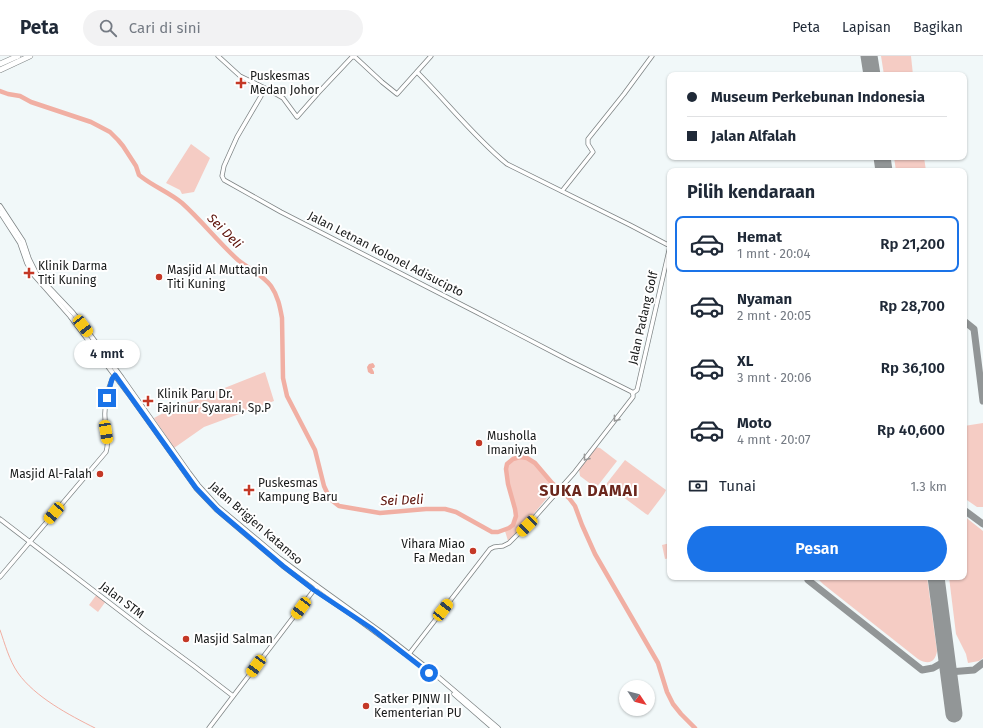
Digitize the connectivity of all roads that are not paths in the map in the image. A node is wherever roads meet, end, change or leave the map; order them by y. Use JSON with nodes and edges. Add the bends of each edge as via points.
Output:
{"nodes":[{"id":1,"x":18,"y":56,"type":"edge"},
{"id":2,"x":30,"y":56,"type":"edge"},
{"id":3,"x":218,"y":56,"type":"edge"},
{"id":4,"x":431,"y":56,"type":"edge"},
{"id":5,"x":652,"y":56,"type":"edge"},
{"id":6,"x":0,"y":64,"type":"edge"},
{"id":7,"x":0,"y":70,"type":"edge"},
{"id":8,"x":417,"y":72,"type":"junction"},
{"id":9,"x":258,"y":85,"type":"junction"},
{"id":10,"x":269,"y":90,"type":"junction"},
{"id":11,"x":261,"y":96,"type":"junction"},
{"id":12,"x":562,"y":191,"type":"junction"},
{"id":13,"x":0,"y":206,"type":"edge"},
{"id":14,"x":0,"y":212,"type":"edge"},
{"id":15,"x":667,"y":244,"type":"edge"},
{"id":16,"x":667,"y":259,"type":"edge"},
{"id":17,"x":64,"y":306,"type":"junction"},
{"id":18,"x":116,"y":373,"type":"junction"},
{"id":19,"x":633,"y":394,"type":"junction"},
{"id":20,"x":0,"y":519,"type":"edge"},
{"id":21,"x":30,"y":542,"type":"junction"},
{"id":22,"x":0,"y":577,"type":"edge"},
{"id":23,"x":316,"y":588,"type":"junction"},
{"id":24,"x":409,"y":654,"type":"junction"},
{"id":25,"x":233,"y":696,"type":"junction"},
{"id":26,"x":468,"y":704,"type":"junction"},
{"id":27,"x":209,"y":728,"type":"edge"},
{"id":28,"x":493,"y":728,"type":"edge"},
{"id":29,"x":498,"y":728,"type":"edge"}],
"edges":[{"from":1,"to":6,"type":"highway"},
{"from":2,"to":7,"type":"highway"},
{"from":3,"to":9,"type":"street","via":[[240,76]]},
{"from":4,"to":8,"type":"street"},
{"from":5,"to":12,"type":"street","via":[[588,139],[593,152]]},
{"from":8,"to":10,"type":"street","via":[[397,94],[352,57],[297,117],[285,100]]},
{"from":8,"to":12,"type":"street","via":[[499,158]]},
{"from":9,"to":10,"type":"street"},
{"from":9,"to":11,"type":"street"},
{"from":10,"to":11,"type":"street"},
{"from":11,"to":19,"type":"street","name":"Jalan Letnan Kolonel Adisucipto","via":[[237,137],[224,166],[222,178],[226,182]]},
{"from":12,"to":15,"type":"street"},
{"from":13,"to":17,"type":"main road","name":"Jalan Brigjen Katamso","via":[[24,241],[35,272]]},
{"from":14,"to":17,"type":"main road","name":"Jalan Brigjen Katamso","via":[[20,243],[32,274]]},
{"from":16,"to":19,"type":"street","name":"Jalan Padang Golf","via":[[637,390]]},
{"from":17,"to":18,"type":"main road","name":"Jalan Brigjen Katamso","via":[[81,324]]},
{"from":18,"to":21,"type":"street","via":[[109,388],[105,410],[108,440],[106,452]]},
{"from":18,"to":23,"type":"main road","name":"Jalan Brigjen Katamso","via":[[204,498],[283,566]]},
{"from":19,"to":24,"type":"street","name":"Jalan Padang Golf","one_way":true,"via":[[574,472],[534,518],[509,543],[490,549]]},
{"from":20,"to":21,"type":"street","name":"Jalan STM"},
{"from":21,"to":22,"type":"street"},
{"from":21,"to":25,"type":"street","name":"Jalan STM"},
{"from":23,"to":24,"type":"main road","name":"Jalan Brigjen Katamso","via":[[382,632]]},
{"from":23,"to":25,"type":"street"},
{"from":23,"to":26,"type":"main road","name":"Jalan Brigjen Katamso"},
{"from":24,"to":26,"type":"main road","name":"Jalan Brigjen Katamso"},
{"from":25,"to":27,"type":"street"},
{"from":26,"to":28,"type":"main road","name":"Jalan Brigjen Katamso"},
{"from":26,"to":29,"type":"main road","name":"Jalan Brigjen Katamso"}]}
